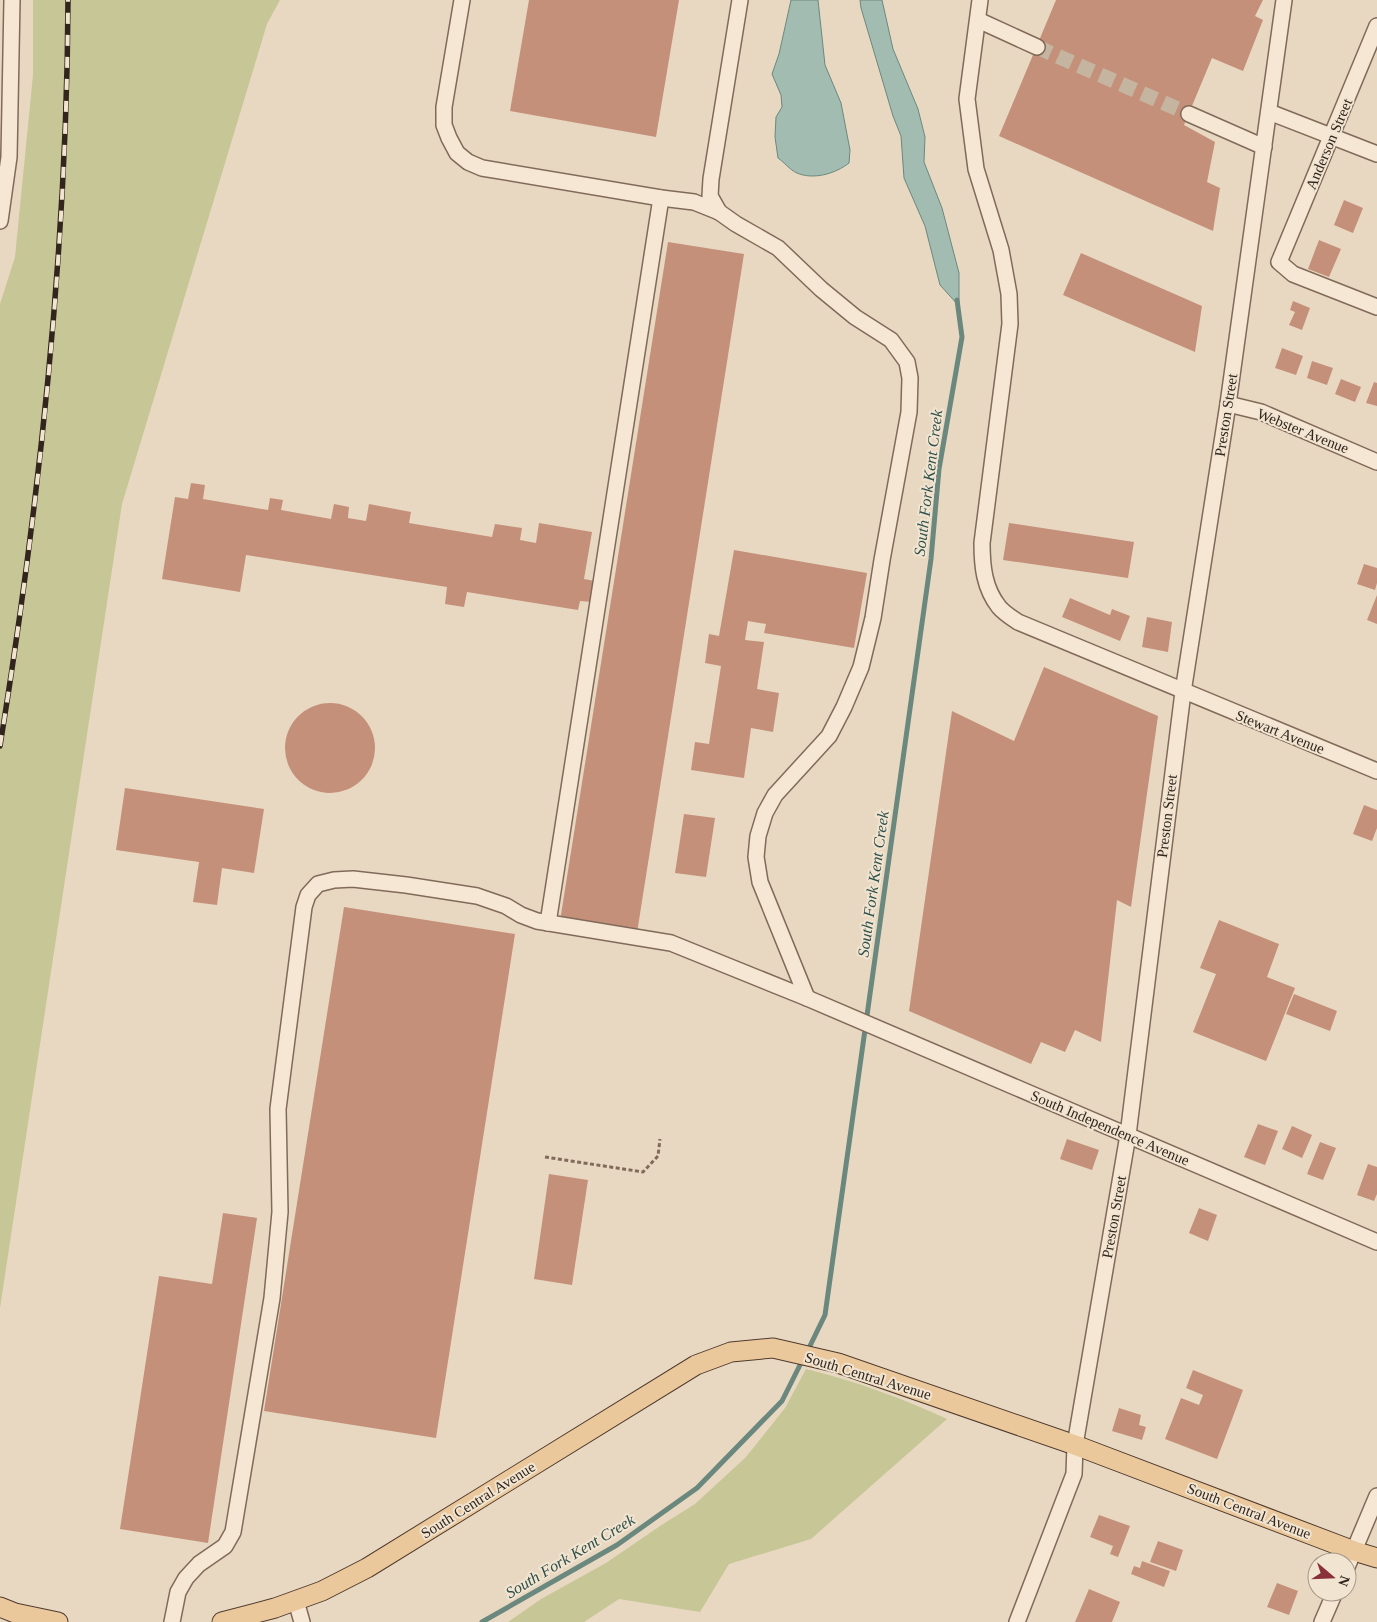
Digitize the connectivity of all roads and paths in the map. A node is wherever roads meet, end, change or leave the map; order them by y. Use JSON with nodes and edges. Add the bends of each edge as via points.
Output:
{"nodes":[{"id":1,"x":12,"y":0,"type":"edge"},
{"id":2,"x":462,"y":0,"type":"edge"},
{"id":3,"x":740,"y":0,"type":"edge"},
{"id":4,"x":980,"y":0,"type":"edge"},
{"id":5,"x":1284,"y":0,"type":"edge"},
{"id":6,"x":978,"y":20,"type":"junction"},
{"id":7,"x":1377,"y":26,"type":"edge"},
{"id":8,"x":1037,"y":47,"type":"tunnel mouth"},
{"id":9,"x":1269,"y":112,"type":"junction"},
{"id":10,"x":1189,"y":114,"type":"tunnel mouth"},
{"id":11,"x":1333,"y":136,"type":"junction"},
{"id":12,"x":1264,"y":147,"type":"junction"},
{"id":13,"x":1377,"y":154,"type":"edge"},
{"id":14,"x":661,"y":198,"type":"junction"},
{"id":15,"x":718,"y":212,"type":"junction"},
{"id":16,"x":0,"y":221,"type":"edge"},
{"id":17,"x":1377,"y":308,"type":"edge"},
{"id":18,"x":1228,"y":404,"type":"junction"},
{"id":19,"x":1377,"y":462,"type":"edge"},
{"id":20,"x":1182,"y":692,"type":"junction"},
{"id":21,"x":1377,"y":771,"type":"edge"},
{"id":22,"x":548,"y":924,"type":"junction"},
{"id":23,"x":807,"y":998,"type":"junction"},
{"id":24,"x":1128,"y":1135,"type":"junction"},
{"id":25,"x":660,"y":1139,"type":"dead end"},
{"id":26,"x":545,"y":1157,"type":"dead end"},
{"id":27,"x":1377,"y":1242,"type":"edge"},
{"id":28,"x":1075,"y":1445,"type":"junction"},
{"id":29,"x":1377,"y":1496,"type":"edge"},
{"id":30,"x":1333,"y":1552,"type":"edge"},
{"id":31,"x":1353,"y":1552,"type":"edge"},
{"id":32,"x":1377,"y":1558,"type":"edge"},
{"id":33,"x":1357,"y":1559,"type":"edge"},
{"id":34,"x":296,"y":1601,"type":"junction"},
{"id":35,"x":1331,"y":1602,"type":"edge"},
{"id":36,"x":0,"y":1607,"type":"edge"},
{"id":37,"x":58,"y":1622,"type":"edge"},
{"id":38,"x":172,"y":1622,"type":"edge"},
{"id":39,"x":222,"y":1622,"type":"edge"},
{"id":40,"x":302,"y":1622,"type":"edge"},
{"id":41,"x":1017,"y":1622,"type":"edge"},
{"id":42,"x":1322,"y":1622,"type":"edge"}],
"edges":[{"from":1,"to":16,"type":"street","via":[[9,157]]},
{"from":2,"to":14,"type":"street","via":[[444,107],[444,125],[457,153],[482,168]]},
{"from":3,"to":15,"type":"street","via":[[711,179],[710,196]]},
{"from":4,"to":6,"type":"street","name":"Stewart Avenue"},
{"from":5,"to":9,"type":"street","name":"Preston Street"},
{"from":6,"to":8,"type":"street"},
{"from":6,"to":20,"type":"street","name":"Stewart Avenue","via":[[967,99],[976,168],[1001,250],[1009,294],[1010,324],[982,543],[982,568],[988,588],[1000,608],[1018,622]]},
{"from":7,"to":11,"type":"street","name":"Anderson Street"},
{"from":9,"to":11,"type":"street"},
{"from":9,"to":12,"type":"street","name":"Preston Street"},
{"from":10,"to":12,"type":"street"},
{"from":11,"to":13,"type":"street"},
{"from":11,"to":17,"type":"street","name":"Anderson Street","via":[[1279,262],[1293,274]]},
{"from":12,"to":18,"type":"street","name":"Preston Street"},
{"from":14,"to":15,"type":"street","via":[[694,202]]},
{"from":14,"to":22,"type":"street"},
{"from":15,"to":23,"type":"street","via":[[778,248],[855,317],[891,340],[907,362],[910,378],[910,412],[874,618],[861,667],[829,736],[775,795],[758,836],[756,857],[760,882]]},
{"from":18,"to":19,"type":"street","name":"Webster Avenue","via":[[1261,412]]},
{"from":18,"to":20,"type":"street","name":"Preston Street"},
{"from":20,"to":21,"type":"street","name":"Stewart Avenue"},
{"from":20,"to":24,"type":"street","name":"Preston Street"},
{"from":22,"to":23,"type":"street","name":"South Independence Avenue","via":[[671,943]]},
{"from":22,"to":38,"type":"street","name":"South Independence Avenue","via":[[490,900],[406,885],[334,880],[318,884],[308,895],[278,1109],[280,1212],[272,1298],[233,1532],[225,1546],[199,1564],[186,1578],[178,1592]]},
{"from":23,"to":24,"type":"street","name":"South Independence Avenue"},
{"from":24,"to":27,"type":"street","name":"South Independence Avenue"},
{"from":24,"to":28,"type":"street","name":"Preston Street"},
{"from":25,"to":26,"type":"path","via":[[658,1156],[643,1172]]},
{"from":28,"to":30,"type":"main road","name":"South Central Avenue"},
{"from":28,"to":34,"type":"main road","name":"South Central Avenue","via":[[838,1363],[773,1348],[731,1352],[696,1365],[367,1568]]},
{"from":28,"to":41,"type":"street","name":"Preston Street","via":[[1074,1474]]},
{"from":29,"to":31,"type":"street"},
{"from":32,"to":33,"type":"main road","name":"South Central Avenue"},
{"from":34,"to":39,"type":"main road","name":"South Central Avenue"},
{"from":34,"to":40,"type":"street"},
{"from":35,"to":42,"type":"street"},
{"from":36,"to":37,"type":"main road"}]}
